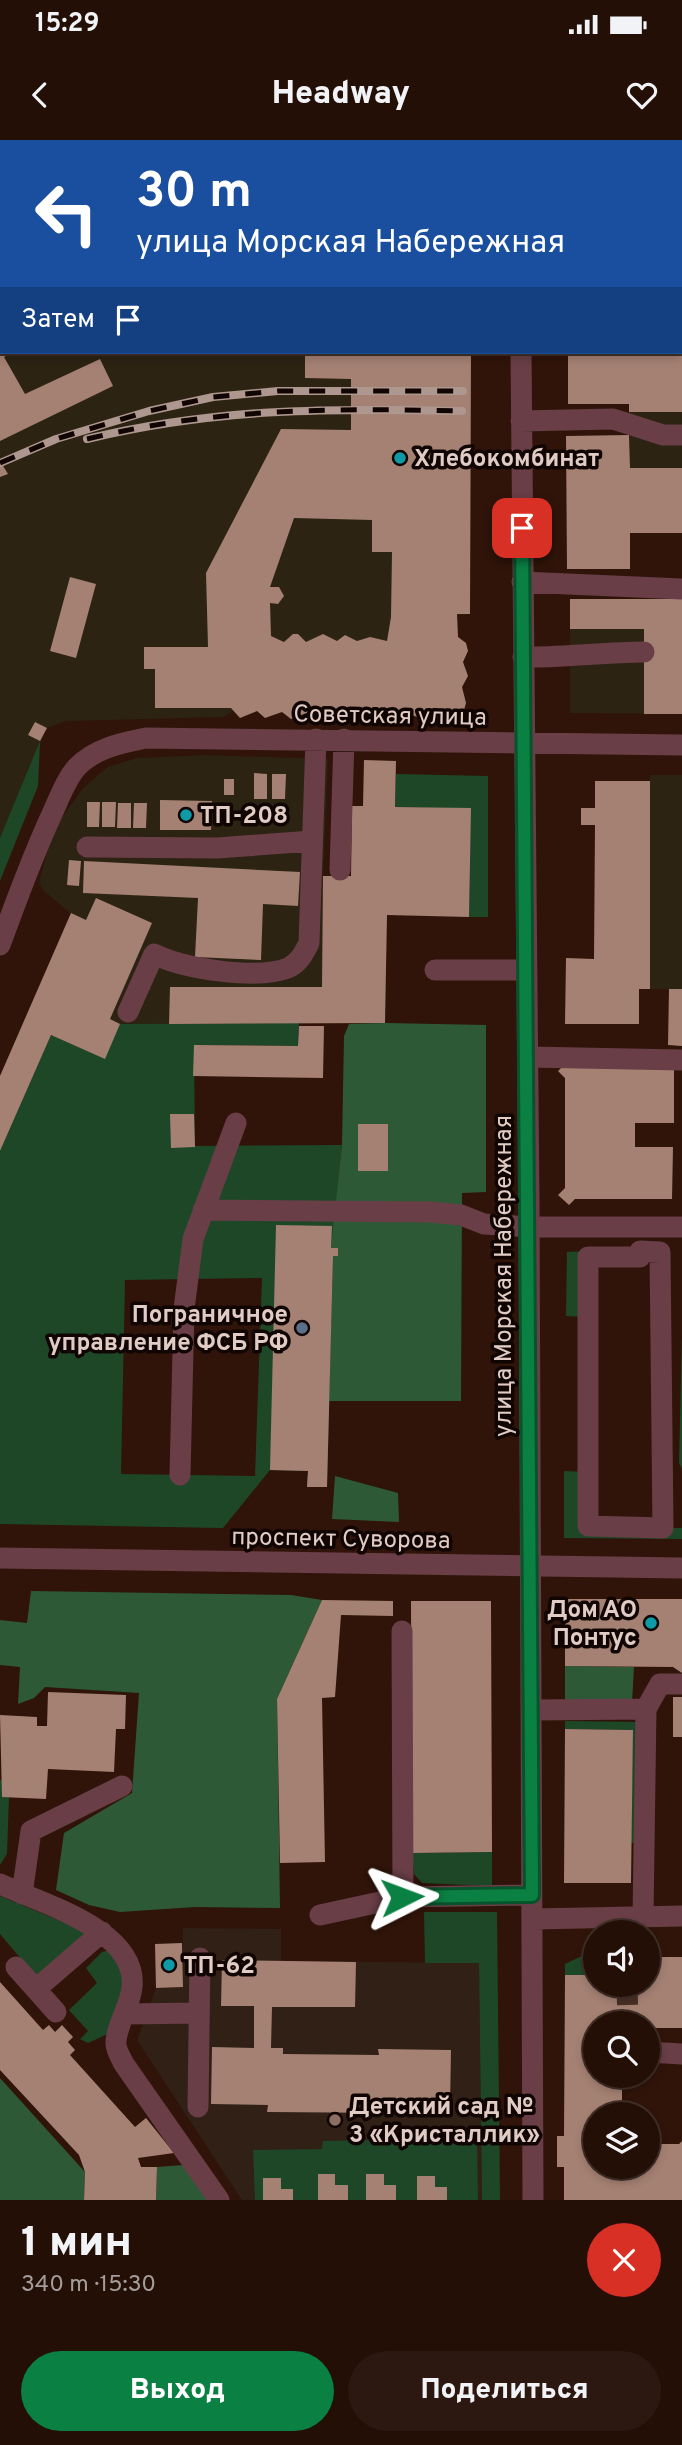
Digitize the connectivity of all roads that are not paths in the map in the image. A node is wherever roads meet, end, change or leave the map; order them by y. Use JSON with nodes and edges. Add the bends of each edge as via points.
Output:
{"nodes":[{"id":1,"x":521,"y":354,"type":"edge"},
{"id":2,"x":521,"y":421,"type":"junction"},
{"id":3,"x":682,"y":435,"type":"edge"},
{"id":4,"x":522,"y":582,"type":"junction"},
{"id":5,"x":682,"y":589,"type":"edge"},
{"id":6,"x":644,"y":652,"type":"dead end"},
{"id":7,"x":523,"y":657,"type":"junction"},
{"id":8,"x":316,"y":739,"type":"junction"},
{"id":9,"x":344,"y":739,"type":"junction"},
{"id":10,"x":524,"y":745,"type":"junction"},
{"id":11,"x":682,"y":745,"type":"edge"},
{"id":12,"x":312,"y":841,"type":"junction"},
{"id":13,"x":88,"y":847,"type":"dead end"},
{"id":14,"x":340,"y":870,"type":"dead end"},
{"id":15,"x":0,"y":945,"type":"edge"},
{"id":16,"x":435,"y":970,"type":"dead end"},
{"id":17,"x":527,"y":970,"type":"junction"},
{"id":18,"x":128,"y":1012,"type":"dead end"},
{"id":19,"x":528,"y":1057,"type":"junction"},
{"id":20,"x":682,"y":1060,"type":"edge"},
{"id":21,"x":236,"y":1123,"type":"dead end"},
{"id":22,"x":203,"y":1210,"type":"junction"},
{"id":23,"x":529,"y":1227,"type":"junction"},
{"id":24,"x":682,"y":1227,"type":"edge"},
{"id":25,"x":660,"y":1252,"type":"joint"},
{"id":26,"x":180,"y":1475,"type":"dead end"},
{"id":27,"x":0,"y":1559,"type":"edge"},
{"id":28,"x":530,"y":1567,"type":"junction"},
{"id":29,"x":682,"y":1568,"type":"edge"},
{"id":30,"x":402,"y":1631,"type":"dead end"},
{"id":31,"x":682,"y":1684,"type":"edge"},
{"id":32,"x":646,"y":1709,"type":"junction"},
{"id":33,"x":531,"y":1710,"type":"junction"},
{"id":34,"x":122,"y":1786,"type":"dead end"},
{"id":35,"x":0,"y":1884,"type":"edge"},
{"id":36,"x":22,"y":1894,"type":"junction"},
{"id":37,"x":532,"y":1895,"type":"junction"},
{"id":38,"x":402,"y":1897,"type":"junction"},
{"id":39,"x":320,"y":1915,"type":"dead end"},
{"id":40,"x":682,"y":1916,"type":"edge"},
{"id":41,"x":533,"y":1919,"type":"junction"},
{"id":42,"x":631,"y":1920,"type":"edge"},
{"id":43,"x":648,"y":1920,"type":"edge"},
{"id":44,"x":583,"y":1921,"type":"edge"},
{"id":45,"x":102,"y":1932,"type":"junction"},
{"id":46,"x":200,"y":1958,"type":"dead end"},
{"id":47,"x":16,"y":1967,"type":"dead end"},
{"id":48,"x":36,"y":1989,"type":"junction"},
{"id":49,"x":56,"y":2012,"type":"dead end"},
{"id":50,"x":199,"y":2012,"type":"junction"},
{"id":51,"x":125,"y":2014,"type":"junction"},
{"id":52,"x":660,"y":2053,"type":"edge"},
{"id":53,"x":682,"y":2054,"type":"edge"},
{"id":54,"x":198,"y":2107,"type":"dead end"},
{"id":55,"x":219,"y":2200,"type":"edge"},
{"id":56,"x":533,"y":2200,"type":"edge"}],
"edges":[{"from":1,"to":2,"type":"street","name":"улица Морская Набережная"},
{"from":2,"to":3,"type":"street","via":[[613,419],[663,435]]},
{"from":2,"to":4,"type":"street","name":"улица Морская Набережная"},
{"from":4,"to":5,"type":"street"},
{"from":4,"to":7,"type":"street","name":"улица Морская Набережная"},
{"from":6,"to":7,"type":"street"},
{"from":7,"to":10,"type":"street","name":"улица Морская Набережная"},
{"from":8,"to":9,"type":"street","name":"Советская улица"},
{"from":8,"to":12,"type":"street"},
{"from":8,"to":15,"type":"street","name":"Советская улица","via":[[146,738],[99,751],[78,766],[64,788]]},
{"from":9,"to":10,"type":"street","name":"Советская улица"},
{"from":9,"to":14,"type":"street"},
{"from":10,"to":11,"type":"street","name":"Советская улица"},
{"from":10,"to":17,"type":"street","name":"улица Морская Набережная"},
{"from":12,"to":13,"type":"street","via":[[217,848]]},
{"from":12,"to":18,"type":"street","via":[[309,943],[303,956],[291,967],[268,973],[176,965],[154,954]]},
{"from":16,"to":17,"type":"street"},
{"from":17,"to":19,"type":"street","name":"улица Морская Набережная"},
{"from":19,"to":20,"type":"street"},
{"from":19,"to":23,"type":"street","name":"улица Морская Набережная"},
{"from":21,"to":22,"type":"street"},
{"from":22,"to":23,"type":"street","via":[[430,1212],[461,1215],[484,1224]]},
{"from":22,"to":26,"type":"street","via":[[193,1239],[184,1309]]},
{"from":23,"to":24,"type":"street"},
{"from":23,"to":28,"type":"street","name":"улица Морская Набережная"},
{"from":25,"to":25,"type":"street","via":[[663,1528],[588,1526],[588,1257],[640,1257],[640,1251]]},
{"from":27,"to":28,"type":"street","name":"проспект Суворова"},
{"from":28,"to":29,"type":"street","name":"проспект Суворова"},
{"from":28,"to":33,"type":"street","name":"улица Морская Набережная"},
{"from":30,"to":38,"type":"street"},
{"from":31,"to":32,"type":"street","via":[[660,1684]]},
{"from":32,"to":33,"type":"street"},
{"from":32,"to":42,"type":"street"},
{"from":33,"to":37,"type":"street","name":"улица Морская Набережная"},
{"from":34,"to":36,"type":"street","via":[[31,1831]]},
{"from":35,"to":36,"type":"street"},
{"from":36,"to":45,"type":"street"},
{"from":37,"to":38,"type":"street"},
{"from":37,"to":41,"type":"street","name":"улица Морская Набережная"},
{"from":38,"to":39,"type":"street"},
{"from":40,"to":43,"type":"street"},
{"from":41,"to":44,"type":"street"},
{"from":41,"to":56,"type":"street","name":"улица Морская Набережная"},
{"from":45,"to":48,"type":"street"},
{"from":45,"to":51,"type":"street","via":[[125,1958],[133,1984]]},
{"from":46,"to":50,"type":"street"},
{"from":47,"to":48,"type":"street"},
{"from":48,"to":49,"type":"street"},
{"from":50,"to":51,"type":"street"},
{"from":50,"to":54,"type":"street"},
{"from":51,"to":55,"type":"street","via":[[116,2043],[124,2064]]},
{"from":52,"to":53,"type":"street"}]}
